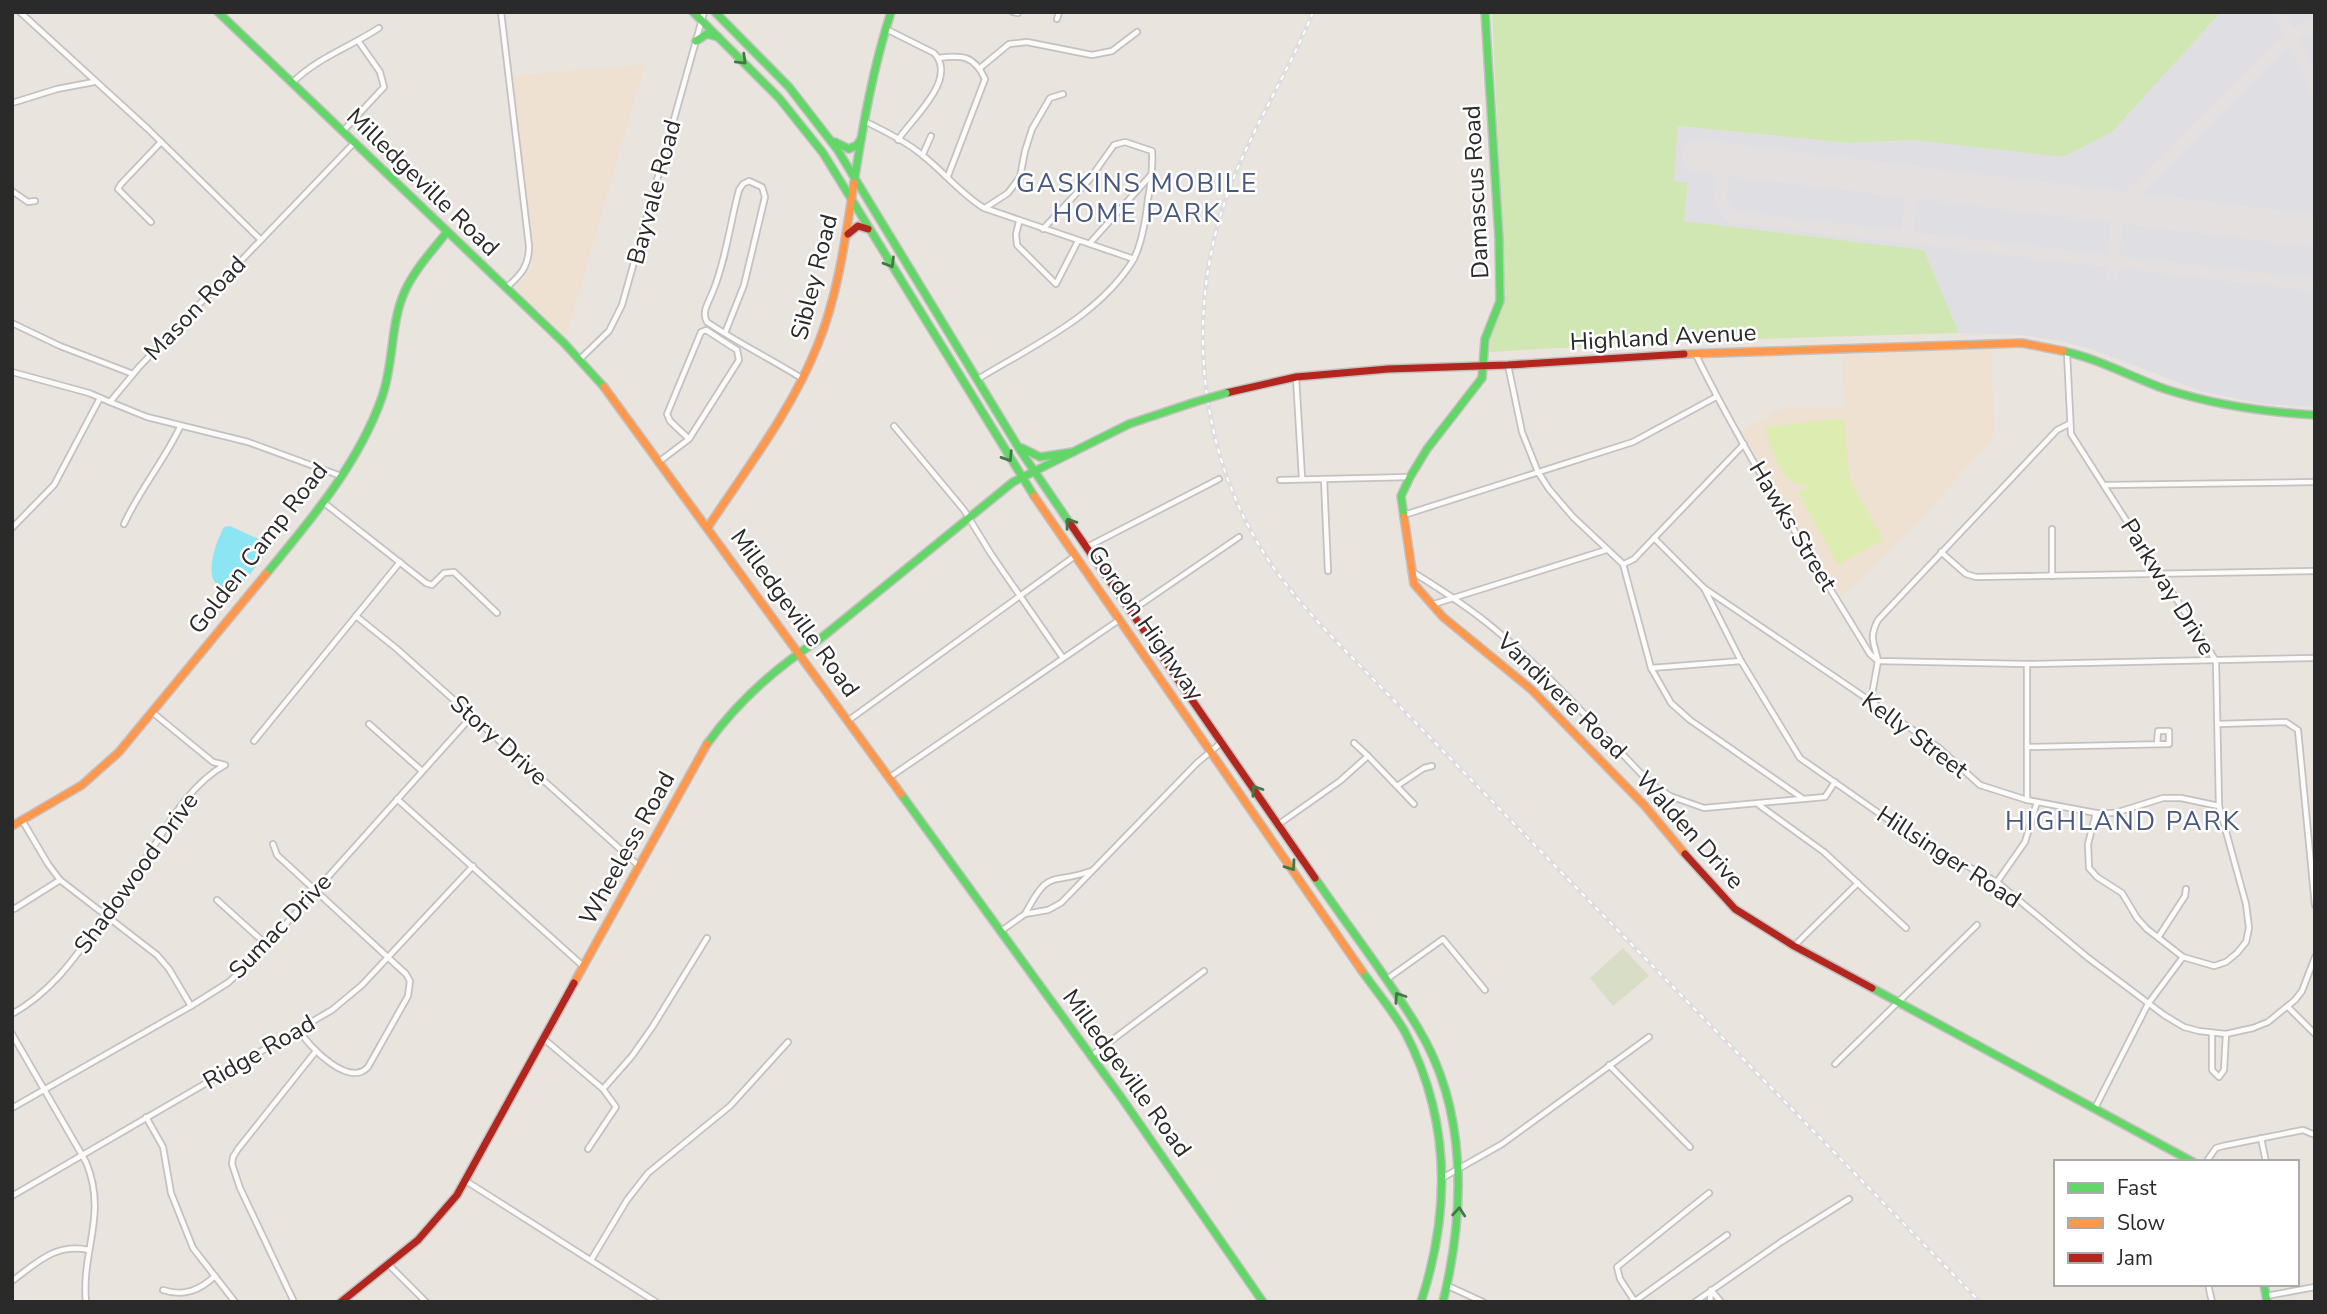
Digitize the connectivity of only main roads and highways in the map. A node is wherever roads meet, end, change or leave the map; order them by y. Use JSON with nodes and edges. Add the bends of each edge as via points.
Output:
{"nodes":[{"id":1,"x":218,"y":12,"type":"edge"},
{"id":2,"x":693,"y":12,"type":"edge"},
{"id":3,"x":715,"y":12,"type":"edge"},
{"id":4,"x":1485,"y":12,"type":"edge"},
{"id":5,"x":890,"y":13,"type":"edge"},
{"id":6,"x":703,"y":16,"type":"edge"},
{"id":7,"x":719,"y":37,"type":"junction"},
{"id":8,"x":696,"y":41,"type":"road end"},
{"id":9,"x":826,"y":134,"type":"junction"},
{"id":10,"x":861,"y":139,"type":"junction"},
{"id":11,"x":856,"y":179,"type":"junction"},
{"id":12,"x":853,"y":201,"type":"junction"},
{"id":13,"x":447,"y":232,"type":"junction"},
{"id":14,"x":872,"y":233,"type":"junction"},
{"id":15,"x":848,"y":234,"type":"junction"},
{"id":16,"x":1484,"y":366,"type":"junction"},
{"id":17,"x":2315,"y":415,"type":"edge"},
{"id":18,"x":1014,"y":440,"type":"junction"},
{"id":19,"x":1073,"y":452,"type":"junction"},
{"id":20,"x":1035,"y":472,"type":"junction"},
{"id":21,"x":1022,"y":478,"type":"junction"},
{"id":22,"x":708,"y":527,"type":"junction"},
{"id":23,"x":800,"y":653,"type":"junction"},
{"id":24,"x":12,"y":826,"type":"edge"},
{"id":25,"x":2182,"y":1159,"type":"edge"},
{"id":26,"x":341,"y":1302,"type":"edge"},
{"id":27,"x":1263,"y":1302,"type":"edge"},
{"id":28,"x":1421,"y":1302,"type":"edge"},
{"id":29,"x":1443,"y":1302,"type":"edge"}],
"edges":[{"from":1,"to":13,"type":"main road","name":"Milledgeville Road"},
{"from":2,"to":6,"type":"main road","name":"Gordon Highway"},
{"from":3,"to":9,"type":"main road","name":"Gordon Highway","via":[[789,88]]},
{"from":4,"to":16,"type":"main road","name":"Damascus Road","via":[[1500,300],[1485,339]]},
{"from":5,"to":10,"type":"main road","name":"Sibley Road"},
{"from":6,"to":7,"type":"main road","name":"Gordon Highway"},
{"from":7,"to":8,"type":"main road","via":[[707,34]]},
{"from":7,"to":12,"type":"main road","name":"Gordon Highway","one_way":true,"via":[[793,115]]},
{"from":9,"to":10,"type":"main road","via":[[846,149]]},
{"from":9,"to":11,"type":"main road","name":"Gordon Highway"},
{"from":10,"to":11,"type":"main road","name":"Sibley Road"},
{"from":11,"to":12,"type":"main road","name":"Sibley Road"},
{"from":11,"to":18,"type":"main road","name":"Gordon Highway"},
{"from":12,"to":14,"type":"main road","name":"Gordon Highway"},
{"from":12,"to":15,"type":"main road","name":"Sibley Road"},
{"from":13,"to":22,"type":"main road","name":"Milledgeville Road","via":[[580,359]]},
{"from":13,"to":24,"type":"main road","name":"Golden Camp Road","via":[[404,293],[382,397],[323,502],[119,752],[71,792]]},
{"from":14,"to":15,"type":"main road","via":[[860,226]]},
{"from":14,"to":21,"type":"main road","name":"Gordon Highway","one_way":true},
{"from":15,"to":22,"type":"main road","name":"Sibley Road","via":[[826,322],[803,379]]},
{"from":16,"to":17,"type":"main road","name":"Highland Avenue","via":[[1695,353],[2022,343],[2096,360],[2211,402]]},
{"from":16,"to":19,"type":"main road","name":"Highland Avenue","bridge":true,"via":[[1296,377],[1226,393],[1129,424]]},
{"from":16,"to":25,"type":"main road","name":"Walden Drive","via":[[1482,378],[1427,449],[1401,496],[1414,584],[1431,605],[1532,690],[1645,806],[1735,909]]},
{"from":18,"to":19,"type":"main road","via":[[1040,457]]},
{"from":18,"to":20,"type":"main road","name":"Gordon Highway"},
{"from":19,"to":20,"type":"main road","name":"Highland Avenue"},
{"from":20,"to":21,"type":"main road","name":"Highland Avenue"},
{"from":29,"to":20,"type":"main road","name":"Gordon Highway","one_way":true,"via":[[1458,1228],[1460,1169],[1455,1126],[1441,1075],[1419,1029]]},
{"from":21,"to":23,"type":"main road","name":"Wheeless Road","via":[[967,516]]},
{"from":21,"to":28,"type":"main road","name":"Gordon Highway","one_way":true,"via":[[1404,1031],[1431,1095],[1444,1177],[1438,1241]]},
{"from":22,"to":23,"type":"main road","name":"Milledgeville Road"},
{"from":23,"to":26,"type":"main road","name":"Wheeless Road","via":[[758,684],[704,747],[466,1181],[433,1226]]},
{"from":23,"to":27,"type":"main road","name":"Milledgeville Road"}]}
